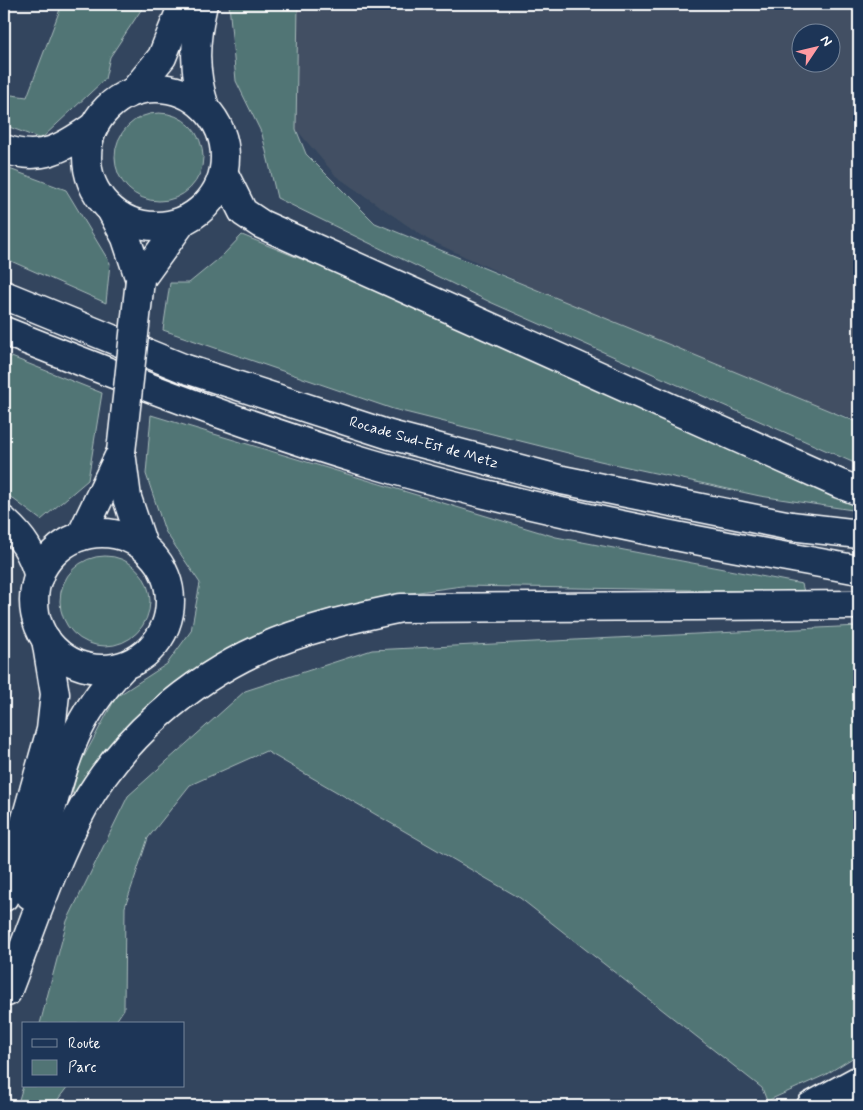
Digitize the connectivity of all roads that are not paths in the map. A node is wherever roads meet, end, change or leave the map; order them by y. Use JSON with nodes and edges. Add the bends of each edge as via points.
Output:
{"nodes":[{"id":1,"x":183,"y":4,"type":"edge"},
{"id":2,"x":203,"y":4,"type":"edge"},
{"id":3,"x":134,"y":91,"type":"junction"},
{"id":4,"x":205,"y":108,"type":"junction"},
{"id":5,"x":93,"y":128,"type":"junction"},
{"id":6,"x":4,"y":149,"type":"edge"},
{"id":7,"x":224,"y":174,"type":"junction"},
{"id":8,"x":111,"y":210,"type":"junction"},
{"id":9,"x":182,"y":222,"type":"junction"},
{"id":10,"x":140,"y":280,"type":"junction"},
{"id":11,"x":4,"y":295,"type":"edge"},
{"id":12,"x":4,"y":331,"type":"edge"},
{"id":13,"x":121,"y":452,"type":"junction"},
{"id":14,"x":859,"y":491,"type":"edge"},
{"id":15,"x":4,"y":521,"type":"edge"},
{"id":16,"x":859,"y":534,"type":"edge"},
{"id":17,"x":81,"y":536,"type":"junction"},
{"id":18,"x":143,"y":546,"type":"junction"},
{"id":19,"x":859,"y":570,"type":"edge"},
{"id":20,"x":38,"y":576,"type":"junction"},
{"id":21,"x":859,"y":605,"type":"edge"},
{"id":22,"x":46,"y":639,"type":"junction"},
{"id":23,"x":123,"y":667,"type":"junction"},
{"id":24,"x":4,"y":897,"type":"edge"},
{"id":25,"x":5,"y":998,"type":"edge"},
{"id":26,"x":859,"y":1080,"type":"edge"},
{"id":27,"x":811,"y":1106,"type":"edge"}],
"edges":[{"from":1,"to":3,"type":"main road","via":[[162,57]]},
{"from":2,"to":4,"type":"main road","via":[[195,45],[195,66]]},
{"from":3,"to":4,"type":"main road","via":[[172,90]]},
{"from":3,"to":5,"type":"main road","via":[[110,106]]},
{"from":4,"to":7,"type":"main road","via":[[223,139],[226,156]]},
{"from":5,"to":6,"type":"main road","via":[[54,151],[17,154]]},
{"from":5,"to":8,"type":"main road","via":[[87,149],[88,172],[97,193]]},
{"from":7,"to":9,"type":"main road","via":[[215,194],[201,210]]},
{"from":7,"to":14,"type":"main road","via":[[243,212],[261,224]]},
{"from":8,"to":9,"type":"main road","via":[[133,222],[157,227]]},
{"from":8,"to":10,"type":"main road","via":[[126,238]]},
{"from":9,"to":10,"type":"main road"},
{"from":10,"to":13,"type":"main road","bridge":true},
{"from":11,"to":16,"type":"main road","name":"Rocade Sud-Est de Metz","via":[[183,368],[390,435],[562,480],[791,526]]},
{"from":12,"to":19,"type":"main road","via":[[175,398],[370,463],[554,512]]},
{"from":13,"to":17,"type":"main road"},
{"from":13,"to":18,"type":"main road","via":[[127,498]]},
{"from":15,"to":20,"type":"main road","via":[[20,535],[32,555]]},
{"from":17,"to":18,"type":"main road","via":[[113,534]]},
{"from":17,"to":20,"type":"main road","via":[[51,556]]},
{"from":18,"to":23,"type":"main road","via":[[164,572],[171,604],[162,636],[152,649]]},
{"from":20,"to":22,"type":"main road","via":[[34,609]]},
{"from":21,"to":25,"type":"main road","via":[[401,608],[337,622],[261,648],[232,663],[172,704],[142,731],[112,766],[85,805],[68,838]]},
{"from":22,"to":23,"type":"main road","via":[[61,656],[80,666],[102,670]]},
{"from":22,"to":24,"type":"main road","via":[[56,694],[52,730]]},
{"from":23,"to":25,"type":"main road","via":[[105,687],[74,738],[48,819]]},
{"from":26,"to":27,"type":"main road"}]}
